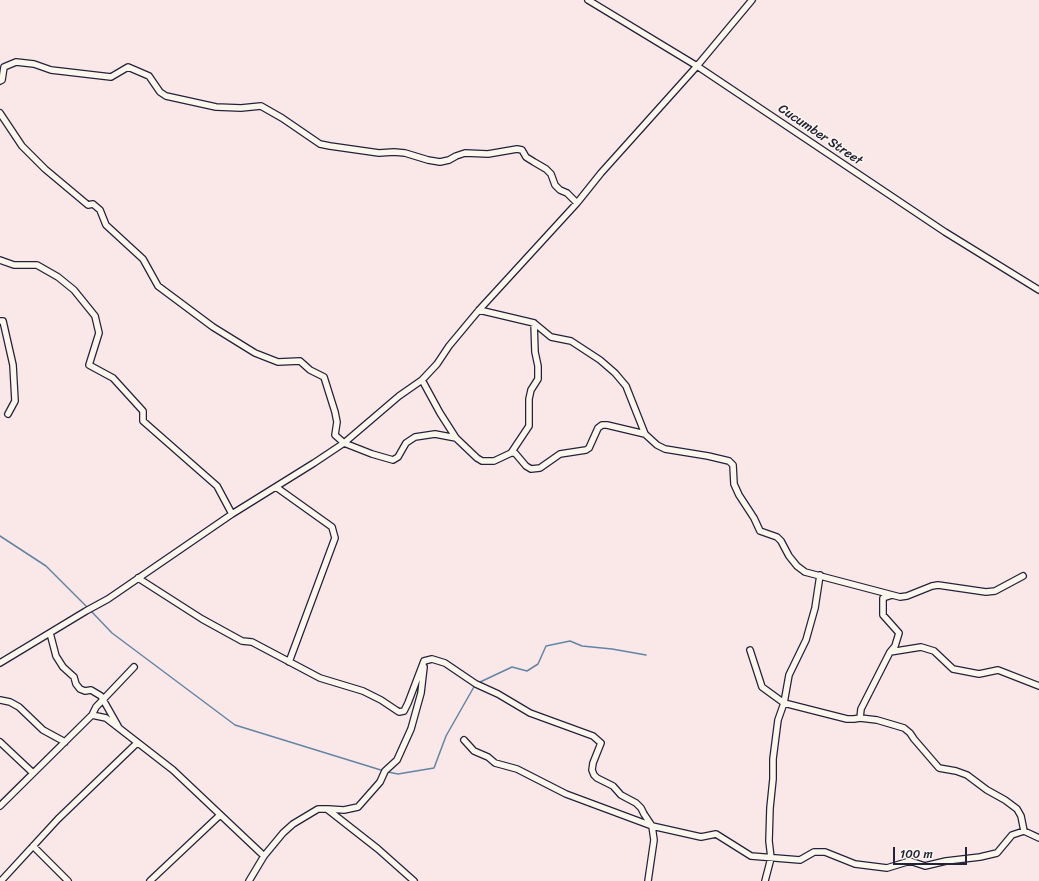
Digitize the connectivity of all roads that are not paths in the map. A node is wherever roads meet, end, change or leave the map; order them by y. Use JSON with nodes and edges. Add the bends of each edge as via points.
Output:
{"nodes":[{"id":1,"x":588,"y":0,"type":"edge"},
{"id":2,"x":752,"y":0,"type":"edge"},
{"id":3,"x":697,"y":66,"type":"junction"},
{"id":4,"x":0,"y":81,"type":"edge"},
{"id":5,"x":0,"y":113,"type":"edge"},
{"id":6,"x":577,"y":203,"type":"junction"},
{"id":7,"x":0,"y":260,"type":"edge"},
{"id":8,"x":1039,"y":290,"type":"edge"},
{"id":9,"x":479,"y":310,"type":"junction"},
{"id":10,"x":0,"y":321,"type":"edge"},
{"id":11,"x":534,"y":324,"type":"junction"},
{"id":12,"x":422,"y":380,"type":"junction"},
{"id":13,"x":8,"y":414,"type":"dead end"},
{"id":14,"x":645,"y":434,"type":"junction"},
{"id":15,"x":456,"y":438,"type":"junction"},
{"id":16,"x":344,"y":443,"type":"junction"},
{"id":17,"x":511,"y":453,"type":"junction"},
{"id":18,"x":276,"y":487,"type":"junction"},
{"id":19,"x":232,"y":514,"type":"junction"},
{"id":20,"x":820,"y":575,"type":"junction"},
{"id":21,"x":1022,"y":576,"type":"dead end"},
{"id":22,"x":138,"y":578,"type":"junction"},
{"id":23,"x":892,"y":595,"type":"junction"},
{"id":24,"x":50,"y":633,"type":"junction"},
{"id":25,"x":750,"y":650,"type":"dead end"},
{"id":26,"x":890,"y":652,"type":"junction"},
{"id":27,"x":424,"y":661,"type":"junction"},
{"id":28,"x":289,"y":662,"type":"junction"},
{"id":29,"x":0,"y":663,"type":"edge"},
{"id":30,"x":134,"y":667,"type":"dead end"},
{"id":31,"x":1039,"y":686,"type":"edge"},
{"id":32,"x":0,"y":700,"type":"edge"},
{"id":33,"x":103,"y":700,"type":"junction"},
{"id":34,"x":784,"y":703,"type":"junction"},
{"id":35,"x":92,"y":715,"type":"junction"},
{"id":36,"x":860,"y":718,"type":"junction"},
{"id":37,"x":119,"y":728,"type":"junction"},
{"id":38,"x":464,"y":740,"type":"dead end"},
{"id":39,"x":0,"y":742,"type":"edge"},
{"id":40,"x":65,"y":742,"type":"junction"},
{"id":41,"x":137,"y":743,"type":"junction"},
{"id":42,"x":33,"y":774,"type":"junction"},
{"id":43,"x":0,"y":806,"type":"edge"},
{"id":44,"x":328,"y":809,"type":"junction"},
{"id":45,"x":220,"y":815,"type":"junction"},
{"id":46,"x":652,"y":826,"type":"junction"},
{"id":47,"x":1024,"y":831,"type":"junction"},
{"id":48,"x":1039,"y":838,"type":"edge"},
{"id":49,"x":33,"y":846,"type":"junction"},
{"id":50,"x":264,"y":856,"type":"junction"},
{"id":51,"x":771,"y":858,"type":"junction"},
{"id":52,"x":1,"y":881,"type":"edge"},
{"id":53,"x":68,"y":881,"type":"edge"},
{"id":54,"x":150,"y":881,"type":"edge"},
{"id":55,"x":248,"y":881,"type":"edge"},
{"id":56,"x":414,"y":881,"type":"edge"},
{"id":57,"x":648,"y":881,"type":"edge"},
{"id":58,"x":765,"y":881,"type":"edge"}],
"edges":[{"from":1,"to":3,"type":"street","name":"Cucumber Street"},
{"from":2,"to":3,"type":"street"},
{"from":3,"to":6,"type":"street"},
{"from":3,"to":8,"type":"street","name":"Cucumber Street","via":[[945,232]]},
{"from":4,"to":6,"type":"street","via":[[4,67],[16,62],[34,64],[51,70],[111,77],[128,67],[149,76],[166,96],[216,107],[261,106],[320,144],[379,153],[405,153],[440,162],[465,154],[522,150],[526,157],[546,169],[555,185]]},
{"from":5,"to":16,"type":"street","via":[[22,146],[45,169],[88,205],[93,204],[100,210],[106,225],[143,259],[158,286],[213,327],[255,353],[278,362],[300,361],[324,378],[337,422],[335,435]]},
{"from":6,"to":9,"type":"street"},
{"from":7,"to":19,"type":"street","via":[[14,265],[37,265],[74,290],[95,316],[99,333],[90,365],[113,378],[143,411],[142,420],[217,486]]},
{"from":9,"to":11,"type":"street"},
{"from":9,"to":12,"type":"street"},
{"from":10,"to":13,"type":"street","via":[[3,321],[13,365],[15,401]]},
{"from":11,"to":14,"type":"street","via":[[551,337],[571,341],[615,373],[626,386]]},
{"from":11,"to":17,"type":"street","via":[[534,352],[538,379],[531,390],[529,400],[529,426]]},
{"from":12,"to":15,"type":"street"},
{"from":12,"to":16,"type":"street","via":[[399,396]]},
{"from":14,"to":17,"type":"street","via":[[602,425],[586,450],[560,454],[535,469],[526,466],[517,455]]},
{"from":14,"to":20,"type":"street","via":[[657,446],[730,461],[733,464],[734,484],[760,531],[777,537],[789,556],[805,572]]},
{"from":15,"to":16,"type":"street","via":[[434,434],[415,437],[406,443],[398,458],[393,460]]},
{"from":15,"to":17,"type":"street","via":[[482,461],[494,461]]},
{"from":16,"to":18,"type":"street"},
{"from":18,"to":19,"type":"street"},
{"from":18,"to":28,"type":"street","via":[[332,527],[335,538]]},
{"from":19,"to":22,"type":"street"},
{"from":20,"to":23,"type":"street"},
{"from":20,"to":34,"type":"street","via":[[818,595],[806,640],[789,675]]},
{"from":21,"to":23,"type":"street","via":[[994,591],[938,585],[906,596]]},
{"from":22,"to":24,"type":"street","via":[[115,595]]},
{"from":22,"to":28,"type":"street","via":[[202,619]]},
{"from":23,"to":26,"type":"street","via":[[883,598],[883,615],[899,633]]},
{"from":24,"to":29,"type":"street"},
{"from":24,"to":33,"type":"street","via":[[56,656],[74,677],[76,684],[80,689],[96,692]]},
{"from":25,"to":34,"type":"street","via":[[762,687]]},
{"from":26,"to":31,"type":"street","via":[[921,647],[934,651],[953,669],[979,674],[998,670]]},
{"from":26,"to":36,"type":"street","via":[[861,709]]},
{"from":27,"to":28,"type":"street","via":[[408,703],[404,711],[399,712],[363,691],[320,678]]},
{"from":27,"to":44,"type":"street","via":[[422,693],[411,729],[397,760],[385,771],[380,782],[358,806],[344,810]]},
{"from":27,"to":46,"type":"street","via":[[432,659],[445,663],[476,684],[530,713],[599,740],[601,744],[592,770],[594,775],[636,803]]},
{"from":30,"to":33,"type":"street"},
{"from":32,"to":40,"type":"street","via":[[19,707],[43,730]]},
{"from":33,"to":35,"type":"street"},
{"from":33,"to":37,"type":"street"},
{"from":34,"to":36,"type":"street","via":[[847,719]]},
{"from":34,"to":51,"type":"street","via":[[778,720],[773,759],[769,841]]},
{"from":35,"to":37,"type":"street","via":[[106,718]]},
{"from":35,"to":40,"type":"street"},
{"from":36,"to":47,"type":"street","via":[[877,720],[910,732],[939,768],[967,775],[1017,809]]},
{"from":37,"to":41,"type":"street"},
{"from":38,"to":46,"type":"street","via":[[474,750],[495,763],[518,769],[566,794]]},
{"from":39,"to":42,"type":"street"},
{"from":40,"to":42,"type":"street"},
{"from":41,"to":45,"type":"street","via":[[173,770]]},
{"from":41,"to":49,"type":"street"},
{"from":42,"to":43,"type":"street"},
{"from":44,"to":50,"type":"street","via":[[318,809],[293,824]]},
{"from":44,"to":56,"type":"street"},
{"from":45,"to":50,"type":"street"},
{"from":45,"to":54,"type":"street"},
{"from":46,"to":51,"type":"street","via":[[701,837],[716,834],[751,856]]},
{"from":46,"to":57,"type":"street","via":[[654,840]]},
{"from":47,"to":48,"type":"street"},
{"from":47,"to":51,"type":"street","via":[[1012,835],[998,853],[925,866],[910,861],[888,868],[855,864],[825,852],[814,852],[800,860]]},
{"from":49,"to":52,"type":"street"},
{"from":49,"to":53,"type":"street"},
{"from":50,"to":55,"type":"street"},
{"from":51,"to":58,"type":"street"}]}
